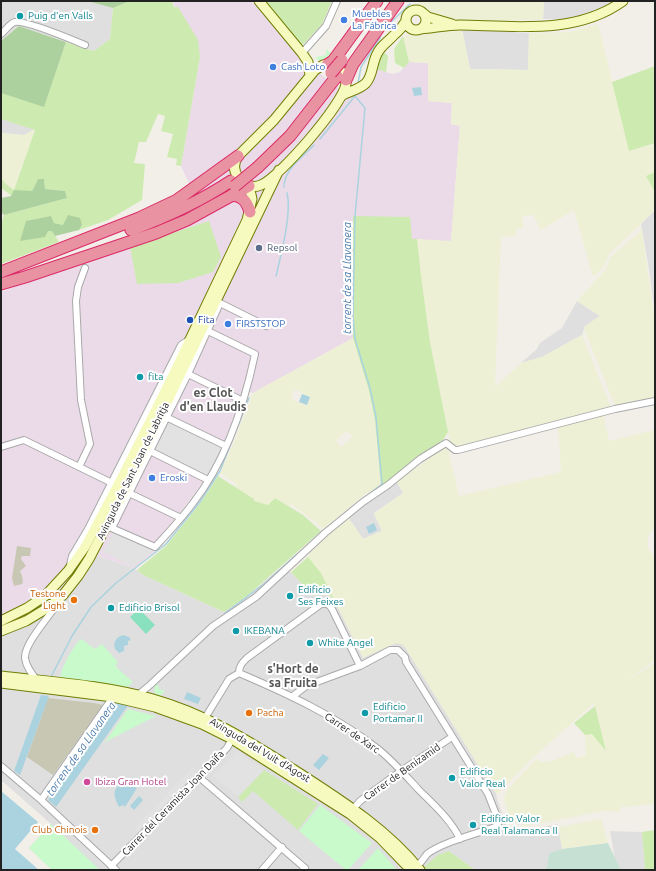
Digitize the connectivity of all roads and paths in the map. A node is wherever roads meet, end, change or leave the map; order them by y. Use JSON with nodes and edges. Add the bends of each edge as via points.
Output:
{"nodes":[{"id":1,"x":259,"y":1,"type":"edge"},
{"id":2,"x":337,"y":1,"type":"edge"},
{"id":3,"x":377,"y":1,"type":"edge"},
{"id":4,"x":384,"y":1,"type":"edge"},
{"id":5,"x":392,"y":1,"type":"edge"},
{"id":6,"x":398,"y":1,"type":"edge"},
{"id":7,"x":623,"y":1,"type":"edge"},
{"id":8,"x":423,"y":13,"type":"junction"},
{"id":9,"x":406,"y":21,"type":"junction"},
{"id":10,"x":459,"y":25,"type":"junction"},
{"id":11,"x":417,"y":29,"type":"junction"},
{"id":12,"x":1,"y":34,"type":"edge"},
{"id":13,"x":393,"y":36,"type":"junction"},
{"id":14,"x":85,"y":45,"type":"dead end"},
{"id":15,"x":302,"y":53,"type":"junction"},
{"id":16,"x":344,"y":61,"type":"junction"},
{"id":17,"x":335,"y":73,"type":"junction"},
{"id":18,"x":310,"y":75,"type":"junction"},
{"id":19,"x":358,"y":89,"type":"junction"},
{"id":20,"x":341,"y":96,"type":"junction"},
{"id":21,"x":238,"y":156,"type":"junction"},
{"id":22,"x":279,"y":170,"type":"junction"},
{"id":23,"x":249,"y":186,"type":"junction"},
{"id":24,"x":233,"y":188,"type":"junction"},
{"id":25,"x":250,"y":212,"type":"junction"},
{"id":26,"x":85,"y":268,"type":"dead end"},
{"id":27,"x":1,"y":272,"type":"edge"},
{"id":28,"x":1,"y":276,"type":"edge"},
{"id":29,"x":1,"y":283,"type":"edge"},
{"id":30,"x":218,"y":302,"type":"junction"},
{"id":31,"x":266,"y":326,"type":"dead end"},
{"id":32,"x":208,"y":331,"type":"junction"},
{"id":33,"x":188,"y":374,"type":"junction"},
{"id":34,"x":243,"y":401,"type":"junction"},
{"id":35,"x":655,"y":401,"type":"edge"},
{"id":36,"x":166,"y":417,"type":"junction"},
{"id":37,"x":226,"y":446,"type":"junction"},
{"id":38,"x":1,"y":447,"type":"edge"},
{"id":39,"x":150,"y":451,"type":"junction"},
{"id":40,"x":79,"y":467,"type":"junction"},
{"id":41,"x":208,"y":480,"type":"junction"},
{"id":42,"x":114,"y":485,"type":"junction"},
{"id":43,"x":126,"y":493,"type":"junction"},
{"id":44,"x":181,"y":518,"type":"junction"},
{"id":45,"x":109,"y":527,"type":"junction"},
{"id":46,"x":63,"y":595,"type":"junction"},
{"id":47,"x":1,"y":621,"type":"edge"},
{"id":48,"x":1,"y":631,"type":"edge"},
{"id":49,"x":360,"y":666,"type":"junction"},
{"id":50,"x":239,"y":673,"type":"junction"},
{"id":51,"x":1,"y":676,"type":"edge"},
{"id":52,"x":37,"y":680,"type":"junction"},
{"id":53,"x":1,"y":683,"type":"edge"},
{"id":54,"x":150,"y":685,"type":"junction"},
{"id":55,"x":138,"y":695,"type":"junction"},
{"id":56,"x":293,"y":696,"type":"junction"},
{"id":57,"x":113,"y":697,"type":"junction"},
{"id":58,"x":153,"y":699,"type":"junction"},
{"id":59,"x":205,"y":718,"type":"junction"},
{"id":60,"x":226,"y":728,"type":"junction"},
{"id":61,"x":452,"y":737,"type":"junction"},
{"id":62,"x":232,"y":739,"type":"junction"},
{"id":63,"x":1,"y":766,"type":"edge"},
{"id":64,"x":401,"y":771,"type":"junction"},
{"id":65,"x":199,"y":776,"type":"junction"},
{"id":66,"x":41,"y":800,"type":"junction"},
{"id":67,"x":354,"y":808,"type":"junction"},
{"id":68,"x":460,"y":839,"type":"junction"},
{"id":69,"x":282,"y":847,"type":"junction"},
{"id":70,"x":114,"y":868,"type":"edge"},
{"id":71,"x":416,"y":869,"type":"edge"},
{"id":72,"x":262,"y":870,"type":"edge"},
{"id":73,"x":303,"y":870,"type":"edge"}],
"edges":[{"from":1,"to":15,"type":"street"},
{"from":2,"to":15,"type":"street","via":[[326,26]]},
{"from":3,"to":17,"type":"highway","via":[[333,61]]},
{"from":4,"to":16,"type":"highway"},
{"from":5,"to":16,"type":"highway"},
{"from":6,"to":17,"type":"highway","via":[[353,64]]},
{"from":7,"to":10,"type":"street","via":[[594,17],[561,25]]},
{"from":8,"to":9,"type":"street","via":[[418,10],[412,11]]},
{"from":8,"to":10,"type":"street","via":[[437,20]]},
{"from":8,"to":11,"type":"street","via":[[426,20],[424,25]]},
{"from":9,"to":11,"type":"street","via":[[409,27]]},
{"from":9,"to":13,"type":"street"},
{"from":10,"to":11,"type":"street"},
{"from":11,"to":13,"type":"street"},
{"from":12,"to":14,"type":"street","via":[[18,22]]},
{"from":13,"to":19,"type":"street","via":[[382,46],[374,60],[369,78]]},
{"from":15,"to":17,"type":"street"},
{"from":15,"to":18,"type":"street","via":[[308,62]]},
{"from":16,"to":17,"type":"highway","bridge":true},
{"from":17,"to":18,"type":"street","via":[[315,70]]},
{"from":17,"to":19,"type":"street","via":[[350,86]]},
{"from":17,"to":20,"type":"street"},
{"from":17,"to":24,"type":"highway"},
{"from":18,"to":21,"type":"street","via":[[274,120]]},
{"from":19,"to":20,"type":"street"},
{"from":20,"to":22,"type":"street","via":[[310,137]]},
{"from":21,"to":23,"type":"street","via":[[234,164],[236,172],[244,184]]},
{"from":21,"to":27,"type":"highway","via":[[177,200],[139,218]]},
{"from":22,"to":23,"type":"street","via":[[261,185]]},
{"from":22,"to":30,"type":"street","name":"Avinguda de Sant Joan de Labritja"},
{"from":23,"to":24,"type":"highway"},
{"from":23,"to":25,"type":"street","name":"Avinguda de Sant Joan de Labritja","via":[[252,199]]},
{"from":24,"to":25,"type":"highway"},
{"from":24,"to":28,"type":"highway","via":[[202,199],[168,216]]},
{"from":24,"to":29,"type":"highway","via":[[171,220]]},
{"from":25,"to":42,"type":"street","name":"Avinguda de Sant Joan de Labritja","via":[[191,338]]},
{"from":26,"to":40,"type":"street","via":[[76,301],[81,400],[90,444]]},
{"from":30,"to":31,"type":"street"},
{"from":30,"to":32,"type":"street","name":"Avinguda de Sant Joan de Labritja"},
{"from":30,"to":43,"type":"street","name":"Avinguda de Sant Joan de Labritja"},
{"from":32,"to":33,"type":"street","name":"Avinguda de Sant Joan de Labritja"},
{"from":32,"to":34,"type":"street","via":[[255,354]]},
{"from":33,"to":34,"type":"street"},
{"from":33,"to":36,"type":"street","name":"Avinguda de Sant Joan de Labritja"},
{"from":34,"to":37,"type":"street"},
{"from":35,"to":54,"type":"street","via":[[458,450],[446,443],[440,446],[325,533],[256,597],[213,626]]},
{"from":36,"to":37,"type":"street"},
{"from":36,"to":39,"type":"street","name":"Avinguda de Sant Joan de Labritja"},
{"from":37,"to":41,"type":"street"},
{"from":38,"to":40,"type":"street","via":[[24,440]]},
{"from":39,"to":41,"type":"street"},
{"from":39,"to":43,"type":"street","name":"Avinguda de Sant Joan de Labritja"},
{"from":40,"to":42,"type":"street"},
{"from":41,"to":44,"type":"street"},
{"from":42,"to":43,"type":"street"},
{"from":42,"to":47,"type":"street","name":"Avinguda de Sant Joan de Labritja","via":[[85,547],[69,570],[45,596]]},
{"from":43,"to":44,"type":"street"},
{"from":43,"to":45,"type":"street","name":"Avinguda de Sant Joan de Labritja"},
{"from":44,"to":45,"type":"street","via":[[155,547]]},
{"from":45,"to":46,"type":"street","name":"Avinguda de Sant Joan de Labritja"},
{"from":46,"to":48,"type":"street","name":"Avinguda de Sant Joan de Labritja","via":[[31,618]]},
{"from":46,"to":52,"type":"street","via":[[26,652],[27,666]]},
{"from":49,"to":50,"type":"street","via":[[332,609],[325,603],[247,658],[242,663]]},
{"from":49,"to":56,"type":"street","via":[[306,686]]},
{"from":49,"to":61,"type":"street","via":[[390,650],[401,652]]},
{"from":50,"to":56,"type":"street","name":"Carrer de Xarc"},
{"from":50,"to":59,"type":"street","via":[[229,679]]},
{"from":51,"to":52,"type":"street","name":"Avinguda del Vuit d'Agost"},
{"from":52,"to":55,"type":"street","name":"Avinguda del Vuit d'Agost"},
{"from":53,"to":57,"type":"street","name":"Avinguda del Vuit d'Agost"},
{"from":54,"to":55,"type":"street"},
{"from":54,"to":58,"type":"street"},
{"from":55,"to":58,"type":"street","name":"Avinguda del Vuit d'Agost"},
{"from":56,"to":64,"type":"street","name":"Carrer de Xarc","via":[[379,750]]},
{"from":57,"to":62,"type":"street","name":"Avinguda del Vuit d'Agost","via":[[189,718]]},
{"from":57,"to":66,"type":"street"},
{"from":58,"to":59,"type":"street","name":"Avinguda del Vuit d'Agost"},
{"from":59,"to":60,"type":"street","name":"Avinguda del Vuit d'Agost"},
{"from":60,"to":62,"type":"street"},
{"from":60,"to":67,"type":"street","name":"Avinguda del Vuit d'Agost"},
{"from":61,"to":64,"type":"street","name":"Carrer de Benizamid"},
{"from":61,"to":68,"type":"street","via":[[488,794],[499,822],[495,827]]},
{"from":62,"to":65,"type":"street","name":"Carrer del Ceramista Joan Daifa","via":[[227,748]]},
{"from":62,"to":71,"type":"street","name":"Avinguda del Vuit d'Agost","via":[[350,814]]},
{"from":63,"to":66,"type":"street"},
{"from":64,"to":67,"type":"street","name":"Carrer de Benizamid"},
{"from":64,"to":68,"type":"street","name":"Carrer de Xarc","via":[[455,828]]},
{"from":65,"to":69,"type":"street"},
{"from":65,"to":70,"type":"street","name":"Carrer del Ceramista Joan Daifa"},
{"from":66,"to":70,"type":"street"},
{"from":67,"to":71,"type":"street","name":"Avinguda del Vuit d'Agost","via":[[382,830]]},
{"from":68,"to":71,"type":"street","via":[[427,855]]},
{"from":69,"to":72,"type":"street"},
{"from":69,"to":73,"type":"street","via":[[304,868]]}]}
